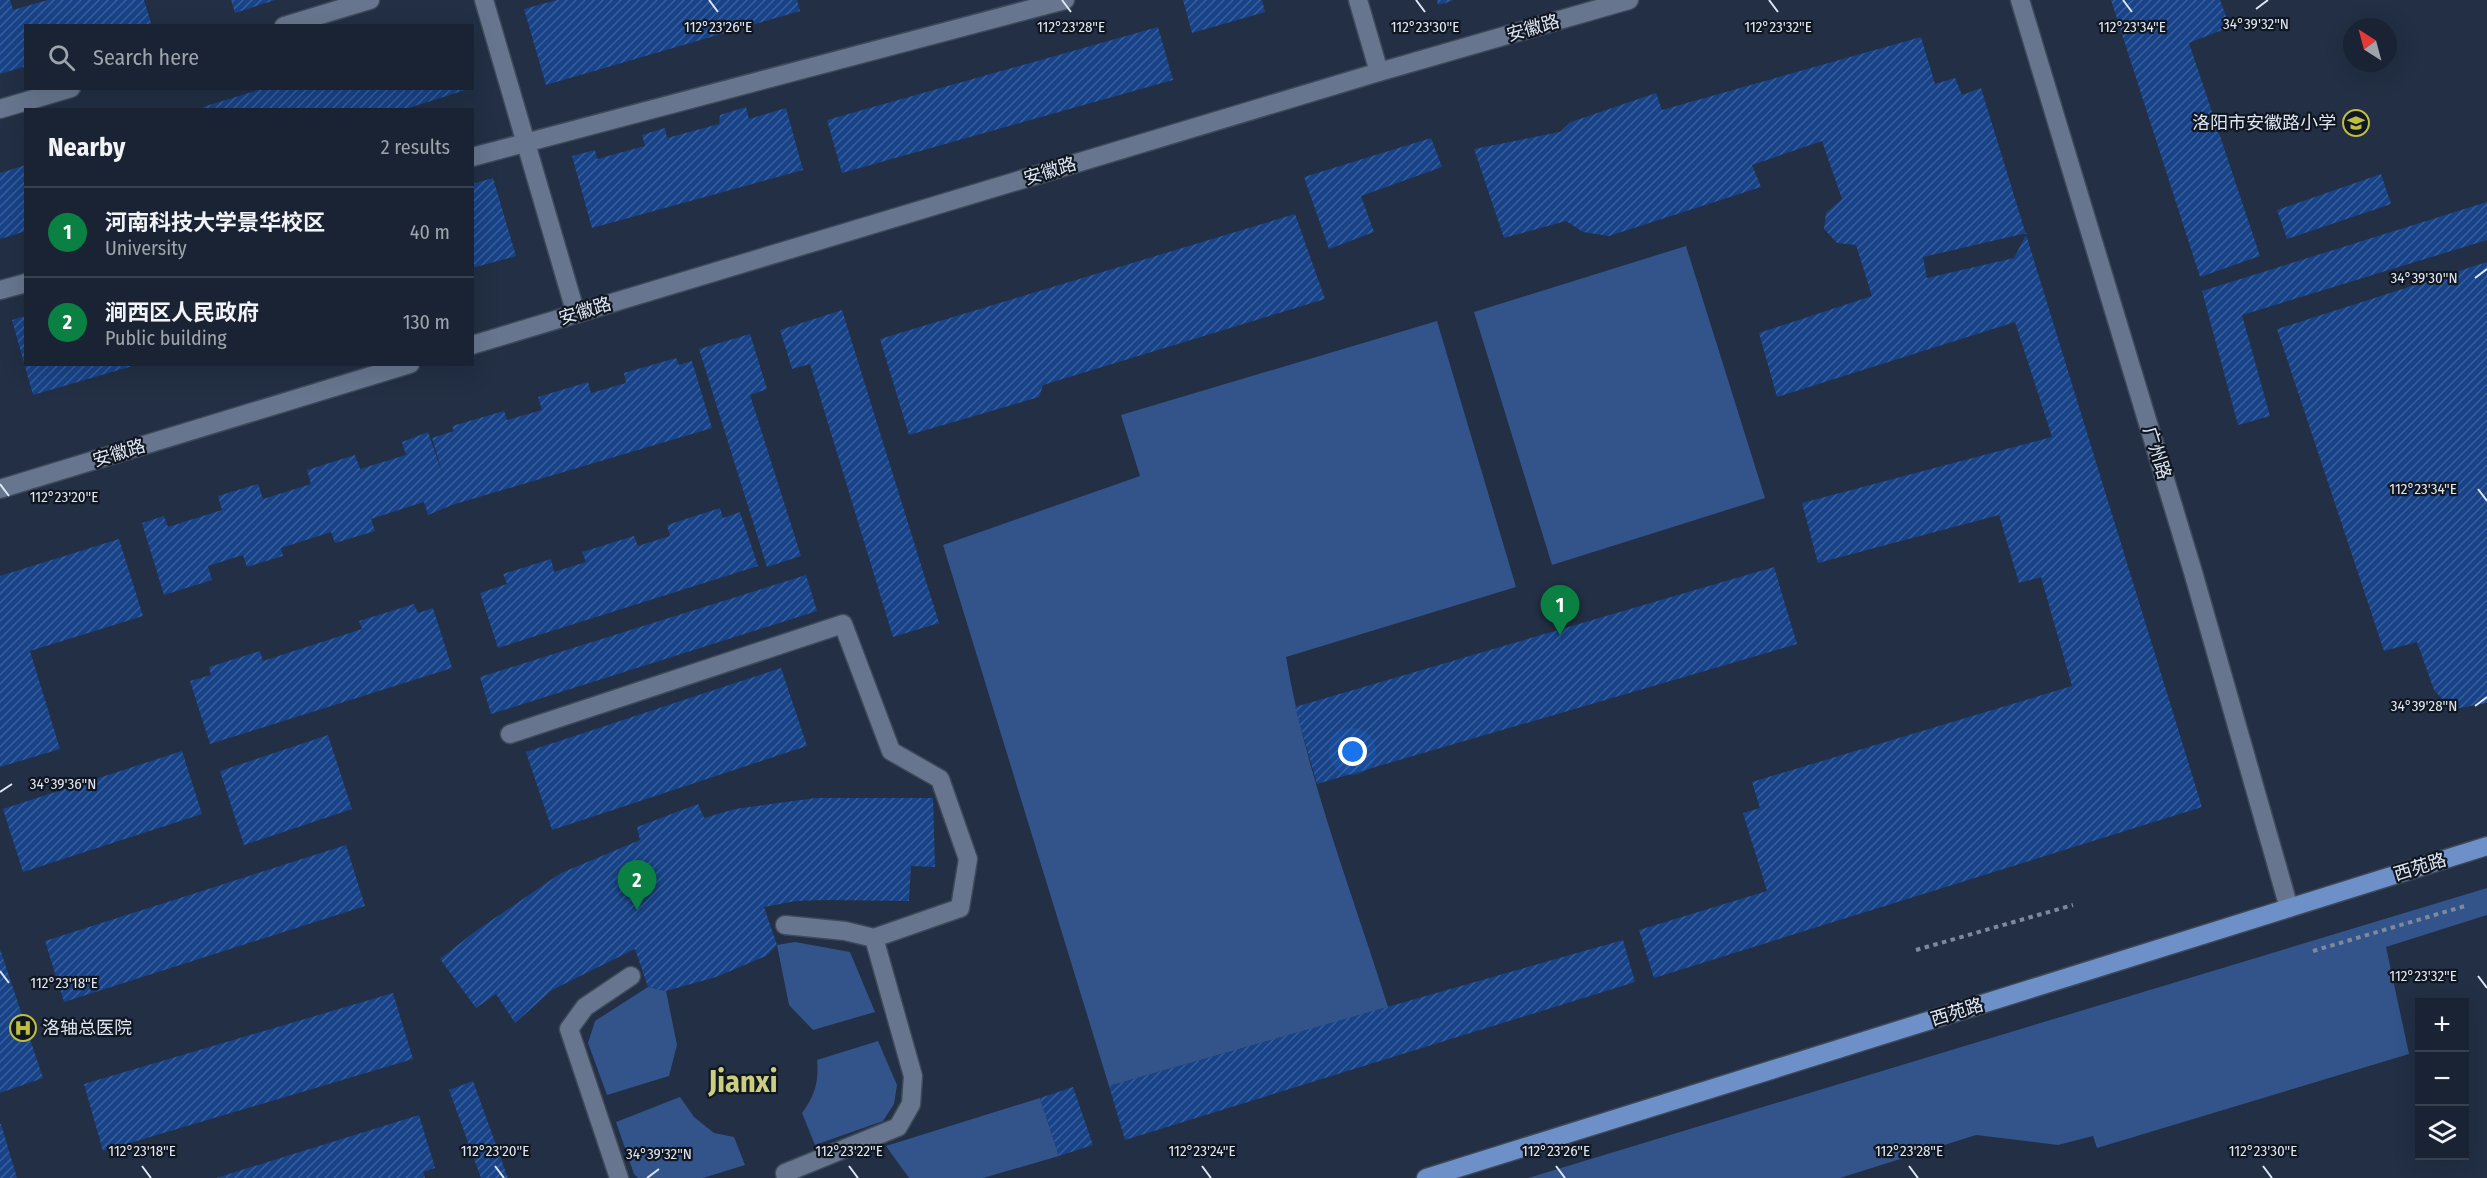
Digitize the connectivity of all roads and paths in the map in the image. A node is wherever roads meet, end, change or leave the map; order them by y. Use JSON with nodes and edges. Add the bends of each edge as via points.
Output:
{"nodes":[{"id":1,"x":370,"y":0,"type":"edge"},
{"id":2,"x":484,"y":0,"type":"edge"},
{"id":3,"x":1065,"y":0,"type":"edge"},
{"id":4,"x":1358,"y":0,"type":"edge"},
{"id":5,"x":1629,"y":0,"type":"edge"},
{"id":6,"x":2020,"y":0,"type":"edge"},
{"id":7,"x":291,"y":24,"type":"edge"},
{"id":8,"x":1379,"y":72,"type":"junction"},
{"id":9,"x":64,"y":90,"type":"edge"},
{"id":10,"x":0,"y":109,"type":"edge"},
{"id":11,"x":526,"y":142,"type":"junction"},
{"id":12,"x":474,"y":156,"type":"edge"},
{"id":13,"x":24,"y":284,"type":"edge"},
{"id":14,"x":0,"y":291,"type":"edge"},
{"id":15,"x":576,"y":314,"type":"junction"},
{"id":16,"x":474,"y":344,"type":"edge"},
{"id":17,"x":403,"y":366,"type":"edge"},
{"id":18,"x":0,"y":489,"type":"edge"},
{"id":19,"x":510,"y":734,"type":"dead end"},
{"id":20,"x":2487,"y":846,"type":"edge"},
{"id":21,"x":2073,"y":904,"type":"dead end"},
{"id":22,"x":2465,"y":906,"type":"dead end"},
{"id":23,"x":2289,"y":908,"type":"junction"},
{"id":24,"x":785,"y":925,"type":"dead end"},
{"id":25,"x":874,"y":938,"type":"junction"},
{"id":26,"x":1916,"y":950,"type":"dead end"},
{"id":27,"x":2313,"y":951,"type":"dead end"},
{"id":28,"x":631,"y":976,"type":"dead end"},
{"id":29,"x":780,"y":1176,"type":"edge"},
{"id":30,"x":620,"y":1178,"type":"edge"},
{"id":31,"x":1426,"y":1178,"type":"edge"}],
"edges":[{"from":1,"to":7,"type":"street"},
{"from":2,"to":11,"type":"street"},
{"from":3,"to":11,"type":"street"},
{"from":4,"to":8,"type":"street"},
{"from":5,"to":8,"type":"street","name":"安徽路"},
{"from":6,"to":23,"type":"street","name":"广州路","via":[[2193,572]]},
{"from":8,"to":15,"type":"street","name":"安徽路"},
{"from":9,"to":10,"type":"street"},
{"from":11,"to":12,"type":"street"},
{"from":11,"to":15,"type":"street"},
{"from":13,"to":14,"type":"street"},
{"from":15,"to":16,"type":"street","name":"安徽路"},
{"from":17,"to":18,"type":"street","name":"安徽路"},
{"from":19,"to":25,"type":"street","via":[[843,624],[891,751],[940,779],[968,859],[960,908]]},
{"from":20,"to":23,"type":"main road","name":"西苑路"},
{"from":21,"to":26,"type":"path"},
{"from":22,"to":27,"type":"path"},
{"from":23,"to":31,"type":"main road","name":"西苑路"},
{"from":24,"to":25,"type":"street"},
{"from":25,"to":29,"type":"street","via":[[913,1076],[910,1104],[898,1128]]},
{"from":28,"to":30,"type":"street","via":[[585,1007],[568,1029]]}]}
